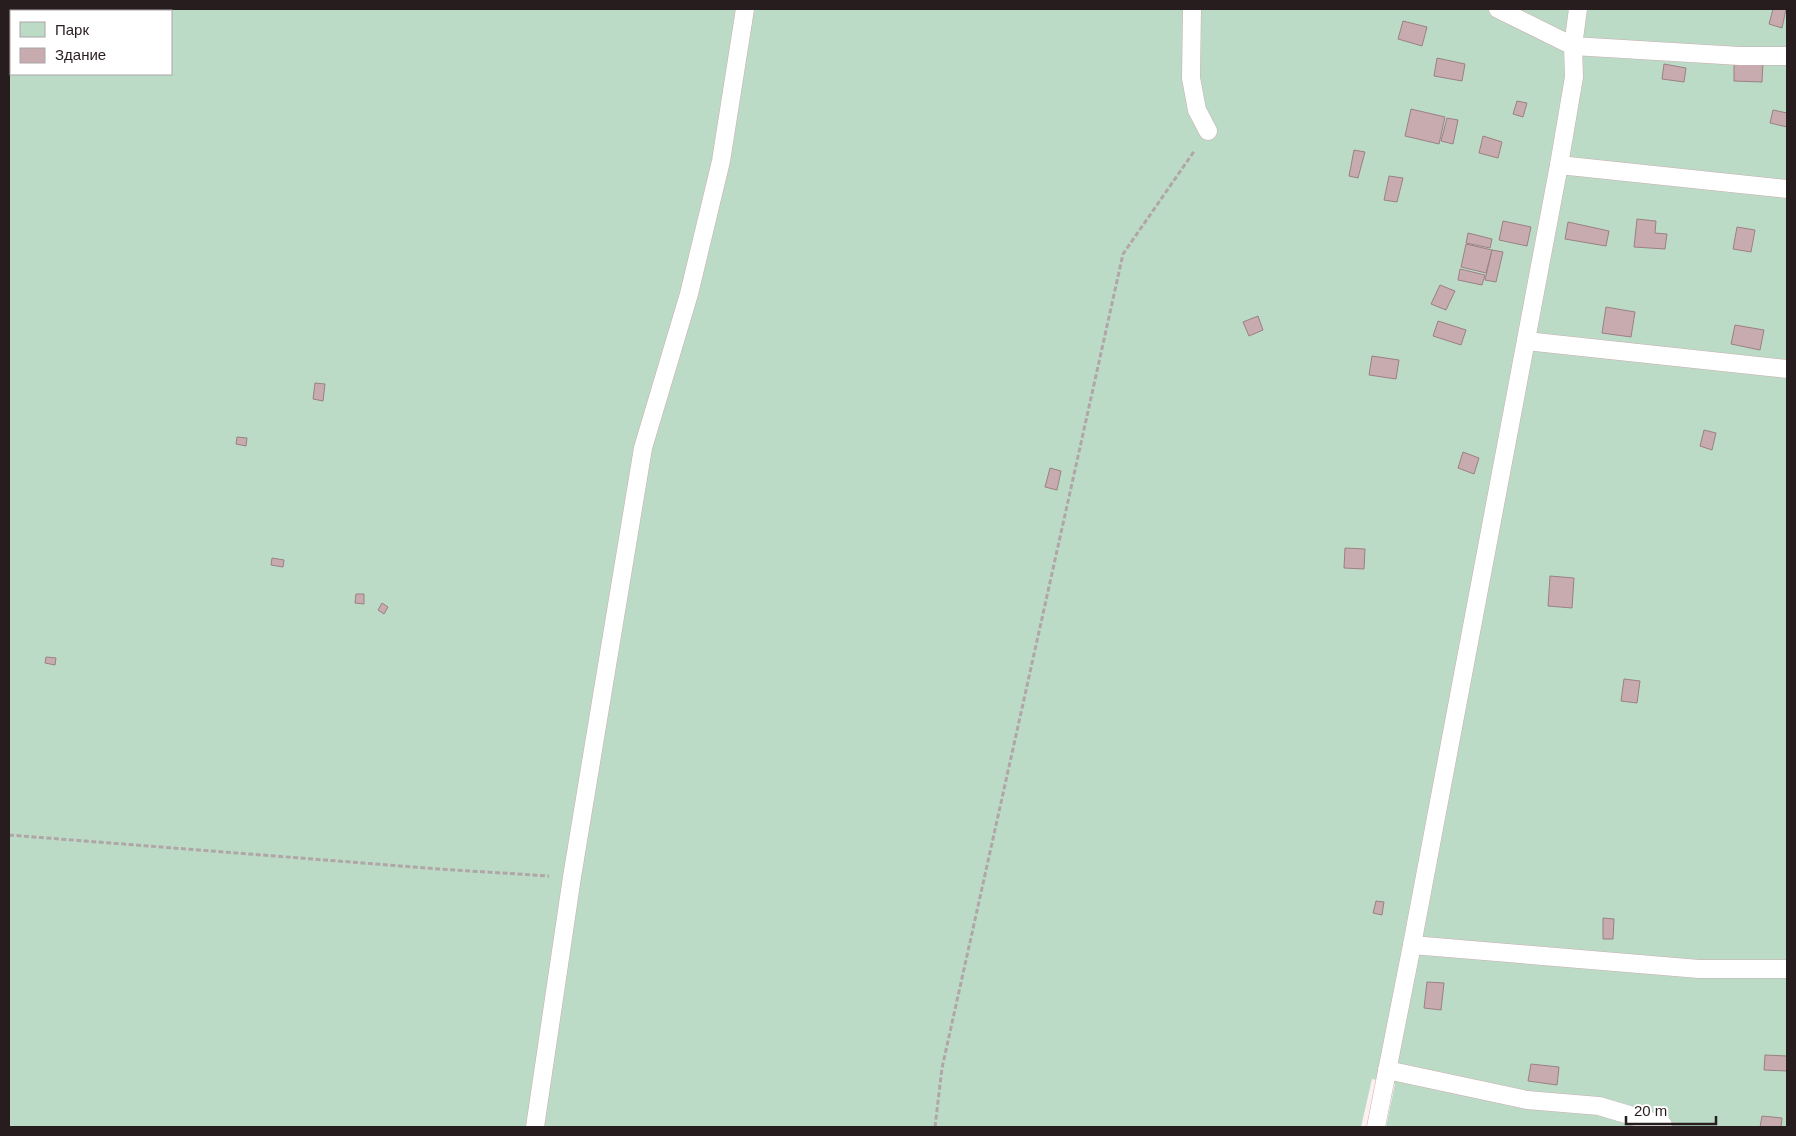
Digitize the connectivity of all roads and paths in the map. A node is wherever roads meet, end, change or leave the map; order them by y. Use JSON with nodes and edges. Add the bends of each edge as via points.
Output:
{"nodes":[{"id":1,"x":745,"y":9,"type":"edge"},
{"id":2,"x":1192,"y":9,"type":"edge"},
{"id":3,"x":1498,"y":9,"type":"edge"},
{"id":4,"x":1578,"y":9,"type":"edge"},
{"id":5,"x":1573,"y":46,"type":"junction"},
{"id":6,"x":1787,"y":56,"type":"edge"},
{"id":7,"x":1208,"y":131,"type":"joint"},
{"id":8,"x":1559,"y":165,"type":"junction"},
{"id":9,"x":1787,"y":189,"type":"edge"},
{"id":10,"x":1526,"y":341,"type":"junction"},
{"id":11,"x":1787,"y":368,"type":"edge"},
{"id":12,"x":9,"y":835,"type":"edge"},
{"id":13,"x":572,"y":877,"type":"junction"},
{"id":14,"x":1412,"y":945,"type":"junction"},
{"id":15,"x":1787,"y":969,"type":"edge"},
{"id":16,"x":1387,"y":1070,"type":"junction"},
{"id":17,"x":1663,"y":1125,"type":"dead end"},
{"id":18,"x":535,"y":1127,"type":"edge"},
{"id":19,"x":935,"y":1127,"type":"edge"},
{"id":20,"x":1376,"y":1127,"type":"edge"}],
"edges":[{"from":1,"to":13,"type":"lane","via":[[721,161],[689,294],[643,448]]},
{"from":2,"to":7,"type":"lane","via":[[1191,78],[1197,110]]},
{"from":3,"to":5,"type":"lane"},
{"from":4,"to":5,"type":"lane"},
{"from":5,"to":6,"type":"lane"},
{"from":5,"to":8,"type":"lane","via":[[1574,76]]},
{"from":7,"to":19,"type":"path","via":[[1124,254],[944,1058]]},
{"from":8,"to":9,"type":"lane"},
{"from":8,"to":10,"type":"lane"},
{"from":10,"to":11,"type":"lane"},
{"from":10,"to":14,"type":"lane"},
{"from":12,"to":13,"type":"path","via":[[439,870]]},
{"from":13,"to":18,"type":"lane"},
{"from":14,"to":15,"type":"lane","via":[[1699,969]]},
{"from":14,"to":16,"type":"lane"},
{"from":16,"to":17,"type":"lane","via":[[1527,1100],[1599,1106]]},
{"from":16,"to":20,"type":"lane"}]}
